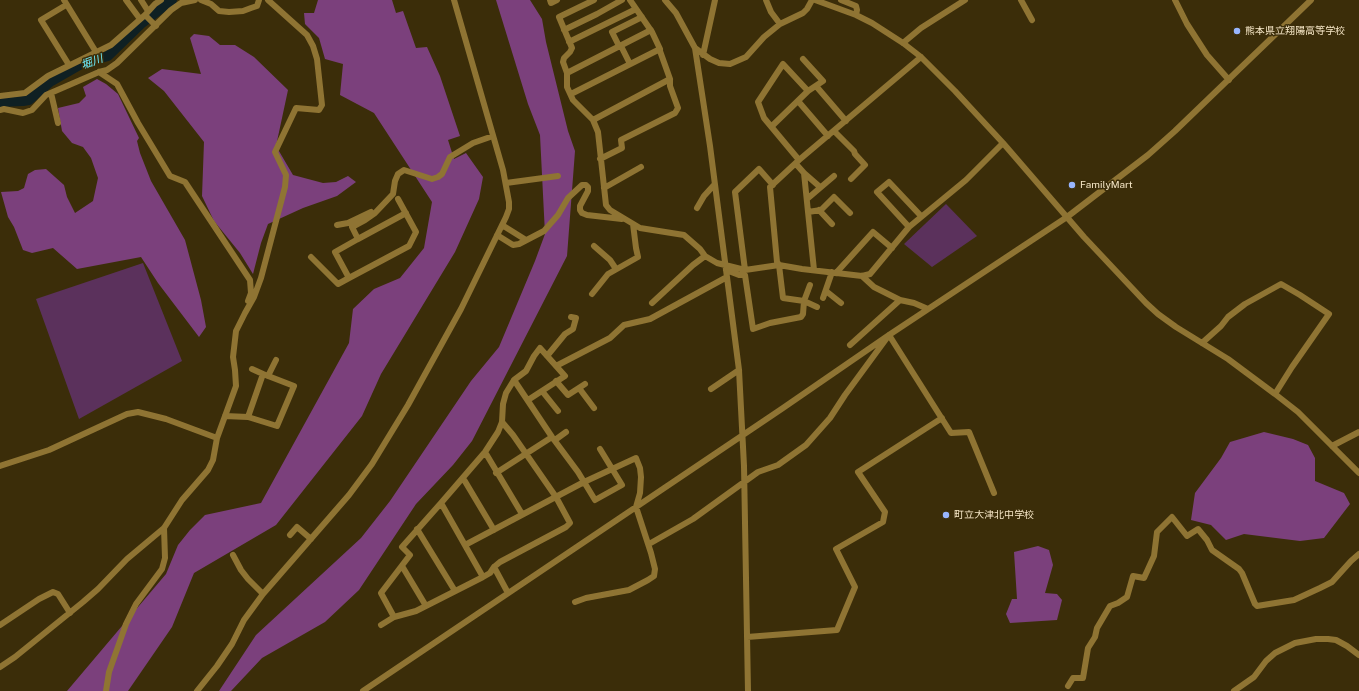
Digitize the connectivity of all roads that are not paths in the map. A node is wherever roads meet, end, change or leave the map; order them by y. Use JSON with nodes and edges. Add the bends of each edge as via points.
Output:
{"nodes":[{"id":1,"x":126,"y":0,"type":"edge"},
{"id":2,"x":141,"y":0,"type":"edge"},
{"id":3,"x":161,"y":0,"type":"edge"},
{"id":4,"x":195,"y":0,"type":"edge"},
{"id":5,"x":201,"y":0,"type":"edge"},
{"id":6,"x":260,"y":0,"type":"edge"},
{"id":7,"x":268,"y":0,"type":"edge"},
{"id":8,"x":454,"y":0,"type":"edge"},
{"id":9,"x":550,"y":0,"type":"edge"},
{"id":10,"x":557,"y":0,"type":"edge"},
{"id":11,"x":594,"y":0,"type":"edge"},
{"id":12,"x":622,"y":0,"type":"edge"},
{"id":13,"x":630,"y":0,"type":"edge"},
{"id":14,"x":665,"y":0,"type":"edge"},
{"id":15,"x":715,"y":0,"type":"edge"},
{"id":16,"x":766,"y":0,"type":"edge"},
{"id":17,"x":814,"y":0,"type":"edge"},
{"id":18,"x":841,"y":0,"type":"edge"},
{"id":19,"x":965,"y":0,"type":"edge"},
{"id":20,"x":1021,"y":0,"type":"edge"},
{"id":21,"x":1175,"y":0,"type":"edge"},
{"id":22,"x":1311,"y":0,"type":"edge"},
{"id":23,"x":65,"y":2,"type":"edge"},
{"id":24,"x":636,"y":9,"type":"junction"},
{"id":25,"x":147,"y":13,"type":"junction"},
{"id":26,"x":856,"y":15,"type":"junction"},
{"id":27,"x":642,"y":17,"type":"junction"},
{"id":28,"x":140,"y":20,"type":"junction"},
{"id":29,"x":1032,"y":20,"type":"dead end"},
{"id":30,"x":780,"y":24,"type":"junction"},
{"id":31,"x":156,"y":26,"type":"junction"},
{"id":32,"x":564,"y":30,"type":"junction"},
{"id":33,"x":651,"y":30,"type":"junction"},
{"id":34,"x":569,"y":42,"type":"junction"},
{"id":35,"x":903,"y":42,"type":"junction"},
{"id":36,"x":620,"y":46,"type":"junction"},
{"id":37,"x":660,"y":48,"type":"junction"},
{"id":38,"x":695,"y":48,"type":"junction"},
{"id":39,"x":96,"y":52,"type":"junction"},
{"id":40,"x":703,"y":55,"type":"junction"},
{"id":41,"x":921,"y":57,"type":"junction"},
{"id":42,"x":803,"y":59,"type":"dead end"},
{"id":43,"x":630,"y":64,"type":"junction"},
{"id":44,"x":69,"y":65,"type":"junction"},
{"id":45,"x":99,"y":72,"type":"junction"},
{"id":46,"x":567,"y":74,"type":"junction"},
{"id":47,"x":670,"y":79,"type":"junction"},
{"id":48,"x":1228,"y":80,"type":"junction"},
{"id":49,"x":816,"y":86,"type":"junction"},
{"id":50,"x":808,"y":92,"type":"junction"},
{"id":51,"x":51,"y":94,"type":"junction"},
{"id":52,"x":570,"y":94,"type":"junction"},
{"id":53,"x":0,"y":96,"type":"edge"},
{"id":54,"x":798,"y":101,"type":"junction"},
{"id":55,"x":0,"y":110,"type":"edge"},
{"id":56,"x":593,"y":120,"type":"junction"},
{"id":57,"x":846,"y":121,"type":"junction"},
{"id":58,"x":58,"y":122,"type":"dead end"},
{"id":59,"x":772,"y":126,"type":"junction"},
{"id":60,"x":834,"y":132,"type":"junction"},
{"id":61,"x":493,"y":136,"type":"junction"},
{"id":62,"x":828,"y":136,"type":"junction"},
{"id":63,"x":1003,"y":143,"type":"junction"},
{"id":64,"x":600,"y":159,"type":"junction"},
{"id":65,"x":798,"y":162,"type":"junction"},
{"id":66,"x":641,"y":167,"type":"dead end"},
{"id":67,"x":804,"y":173,"type":"junction"},
{"id":68,"x":558,"y":176,"type":"dead end"},
{"id":69,"x":834,"y":176,"type":"dead end"},
{"id":70,"x":851,"y":179,"type":"dead end"},
{"id":71,"x":506,"y":183,"type":"junction"},
{"id":72,"x":714,"y":185,"type":"junction"},
{"id":73,"x":773,"y":185,"type":"junction"},
{"id":74,"x":820,"y":187,"type":"junction"},
{"id":75,"x":604,"y":188,"type":"junction"},
{"id":76,"x":398,"y":199,"type":"dead end"},
{"id":77,"x":807,"y":199,"type":"junction"},
{"id":78,"x":383,"y":205,"type":"junction"},
{"id":79,"x":697,"y":208,"type":"dead end"},
{"id":80,"x":819,"y":210,"type":"junction"},
{"id":81,"x":808,"y":212,"type":"junction"},
{"id":82,"x":406,"y":213,"type":"junction"},
{"id":83,"x":850,"y":213,"type":"dead end"},
{"id":84,"x":921,"y":216,"type":"junction"},
{"id":85,"x":1067,"y":216,"type":"junction"},
{"id":86,"x":624,"y":219,"type":"junction"},
{"id":87,"x":633,"y":224,"type":"junction"},
{"id":88,"x":832,"y":224,"type":"dead end"},
{"id":89,"x":337,"y":225,"type":"dead end"},
{"id":90,"x":502,"y":225,"type":"junction"},
{"id":91,"x":910,"y":227,"type":"junction"},
{"id":92,"x":497,"y":235,"type":"junction"},
{"id":93,"x":358,"y":239,"type":"junction"},
{"id":94,"x":526,"y":240,"type":"junction"},
{"id":95,"x":594,"y":246,"type":"dead end"},
{"id":96,"x":892,"y":248,"type":"junction"},
{"id":97,"x":705,"y":256,"type":"junction"},
{"id":98,"x":311,"y":257,"type":"dead end"},
{"id":99,"x":779,"y":265,"type":"junction"},
{"id":100,"x":726,"y":267,"type":"junction"},
{"id":101,"x":616,"y":269,"type":"junction"},
{"id":102,"x":745,"y":270,"type":"junction"},
{"id":103,"x":814,"y":270,"type":"junction"},
{"id":104,"x":834,"y":273,"type":"junction"},
{"id":105,"x":862,"y":276,"type":"junction"},
{"id":106,"x":727,"y":277,"type":"junction"},
{"id":107,"x":349,"y":278,"type":"junction"},
{"id":108,"x":810,"y":285,"type":"dead end"},
{"id":109,"x":826,"y":292,"type":"junction"},
{"id":110,"x":592,"y":294,"type":"dead end"},
{"id":111,"x":823,"y":298,"type":"dead end"},
{"id":112,"x":900,"y":300,"type":"junction"},
{"id":113,"x":804,"y":301,"type":"junction"},
{"id":114,"x":652,"y":303,"type":"dead end"},
{"id":115,"x":841,"y":303,"type":"dead end"},
{"id":116,"x":817,"y":307,"type":"dead end"},
{"id":117,"x":928,"y":309,"type":"junction"},
{"id":118,"x":245,"y":312,"type":"junction"},
{"id":119,"x":575,"y":318,"type":"dead end"},
{"id":120,"x":889,"y":335,"type":"junction"},
{"id":121,"x":1202,"y":343,"type":"junction"},
{"id":122,"x":850,"y":345,"type":"dead end"},
{"id":123,"x":547,"y":356,"type":"junction"},
{"id":124,"x":276,"y":360,"type":"dead end"},
{"id":125,"x":556,"y":366,"type":"junction"},
{"id":126,"x":252,"y":369,"type":"dead end"},
{"id":127,"x":739,"y":370,"type":"junction"},
{"id":128,"x":266,"y":375,"type":"junction"},
{"id":129,"x":514,"y":380,"type":"junction"},
{"id":130,"x":556,"y":381,"type":"junction"},
{"id":131,"x":585,"y":384,"type":"dead end"},
{"id":132,"x":579,"y":388,"type":"junction"},
{"id":133,"x":711,"y":389,"type":"dead end"},
{"id":134,"x":542,"y":391,"type":"junction"},
{"id":135,"x":1275,"y":394,"type":"junction"},
{"id":136,"x":528,"y":400,"type":"junction"},
{"id":137,"x":594,"y":408,"type":"dead end"},
{"id":138,"x":558,"y":411,"type":"dead end"},
{"id":139,"x":225,"y":416,"type":"junction"},
{"id":140,"x":248,"y":417,"type":"junction"},
{"id":141,"x":942,"y":418,"type":"junction"},
{"id":142,"x":502,"y":422,"type":"junction"},
{"id":143,"x":566,"y":432,"type":"dead end"},
{"id":144,"x":1359,"y":432,"type":"edge"},
{"id":145,"x":743,"y":435,"type":"junction"},
{"id":146,"x":217,"y":438,"type":"junction"},
{"id":147,"x":553,"y":438,"type":"junction"},
{"id":148,"x":1332,"y":446,"type":"junction"},
{"id":149,"x":600,"y":449,"type":"dead end"},
{"id":150,"x":485,"y":452,"type":"junction"},
{"id":151,"x":526,"y":454,"type":"junction"},
{"id":152,"x":0,"y":466,"type":"edge"},
{"id":153,"x":612,"y":469,"type":"junction"},
{"id":154,"x":496,"y":473,"type":"junction"},
{"id":155,"x":1359,"y":473,"type":"edge"},
{"id":156,"x":463,"y":478,"type":"junction"},
{"id":157,"x":584,"y":482,"type":"junction"},
{"id":158,"x":744,"y":482,"type":"junction"},
{"id":159,"x":994,"y":493,"type":"dead end"},
{"id":160,"x":556,"y":496,"type":"junction"},
{"id":161,"x":441,"y":503,"type":"junction"},
{"id":162,"x":636,"y":507,"type":"junction"},
{"id":163,"x":522,"y":514,"type":"junction"},
{"id":164,"x":164,"y":528,"type":"junction"},
{"id":165,"x":417,"y":529,"type":"junction"},
{"id":166,"x":494,"y":530,"type":"junction"},
{"id":167,"x":290,"y":535,"type":"dead end"},
{"id":168,"x":311,"y":540,"type":"junction"},
{"id":169,"x":649,"y":544,"type":"junction"},
{"id":170,"x":465,"y":545,"type":"junction"},
{"id":171,"x":1359,"y":554,"type":"edge"},
{"id":172,"x":233,"y":555,"type":"dead end"},
{"id":173,"x":402,"y":566,"type":"junction"},
{"id":174,"x":494,"y":567,"type":"junction"},
{"id":175,"x":483,"y":577,"type":"junction"},
{"id":176,"x":455,"y":591,"type":"junction"},
{"id":177,"x":508,"y":593,"type":"junction"},
{"id":178,"x":263,"y":594,"type":"junction"},
{"id":179,"x":575,"y":602,"type":"dead end"},
{"id":180,"x":426,"y":606,"type":"junction"},
{"id":181,"x":70,"y":613,"type":"junction"},
{"id":182,"x":394,"y":617,"type":"junction"},
{"id":183,"x":0,"y":625,"type":"edge"},
{"id":184,"x":381,"y":626,"type":"dead end"},
{"id":185,"x":747,"y":637,"type":"junction"},
{"id":186,"x":1359,"y":655,"type":"edge"},
{"id":187,"x":0,"y":667,"type":"edge"},
{"id":188,"x":1068,"y":686,"type":"dead end"},
{"id":189,"x":106,"y":691,"type":"edge"},
{"id":190,"x":197,"y":691,"type":"edge"},
{"id":191,"x":363,"y":691,"type":"edge"},
{"id":192,"x":748,"y":691,"type":"edge"},
{"id":193,"x":1234,"y":691,"type":"edge"}],
"edges":[{"from":1,"to":28,"type":"street"},
{"from":2,"to":25,"type":"street"},
{"from":3,"to":25,"type":"street"},
{"from":4,"to":31,"type":"street","via":[[179,4]]},
{"from":5,"to":6,"type":"street","via":[[219,11],[229,12],[257,6]]},
{"from":7,"to":118,"type":"street","via":[[307,35],[313,46],[322,105],[319,110],[296,108],[275,152],[286,175],[285,187],[261,278]]},
{"from":8,"to":61,"type":"street"},
{"from":9,"to":10,"type":"street"},
{"from":11,"to":32,"type":"street","via":[[558,17]]},
{"from":12,"to":32,"type":"street"},
{"from":13,"to":24,"type":"street"},
{"from":14,"to":38,"type":"street","via":[[676,13]]},
{"from":15,"to":40,"type":"street"},
{"from":16,"to":30,"type":"street"},
{"from":17,"to":26,"type":"street"},
{"from":17,"to":30,"type":"street","via":[[803,13]]},
{"from":18,"to":26,"type":"street","via":[[856,6]]},
{"from":19,"to":35,"type":"street"},
{"from":20,"to":29,"type":"street"},
{"from":21,"to":48,"type":"street","via":[[1206,55]]},
{"from":22,"to":48,"type":"street"},
{"from":23,"to":39,"type":"street"},
{"from":23,"to":44,"type":"street","via":[[41,20]]},
{"from":24,"to":27,"type":"street"},
{"from":24,"to":34,"type":"street"},
{"from":25,"to":28,"type":"street"},
{"from":25,"to":31,"type":"street"},
{"from":26,"to":35,"type":"street"},
{"from":27,"to":33,"type":"street"},
{"from":27,"to":36,"type":"street","via":[[612,32]]},
{"from":28,"to":39,"type":"street","via":[[111,45]]},
{"from":30,"to":40,"type":"street","via":[[746,57],[738,61],[730,64],[719,63]]},
{"from":31,"to":45,"type":"street","via":[[117,63]]},
{"from":32,"to":34,"type":"street"},
{"from":33,"to":36,"type":"street"},
{"from":33,"to":37,"type":"street"},
{"from":34,"to":46,"type":"street","via":[[572,48],[563,62]]},
{"from":35,"to":41,"type":"street"},
{"from":36,"to":43,"type":"street"},
{"from":36,"to":46,"type":"street"},
{"from":37,"to":43,"type":"street"},
{"from":37,"to":47,"type":"street"},
{"from":38,"to":40,"type":"street"},
{"from":38,"to":72,"type":"street"},
{"from":39,"to":44,"type":"street"},
{"from":41,"to":57,"type":"street"},
{"from":41,"to":63,"type":"street"},
{"from":42,"to":49,"type":"street","via":[[823,81]]},
{"from":43,"to":52,"type":"street"},
{"from":44,"to":53,"type":"street","via":[[25,93]]},
{"from":45,"to":51,"type":"street"},
{"from":45,"to":118,"type":"street","via":[[117,84],[170,176],[186,182],[250,280],[251,293]]},
{"from":46,"to":52,"type":"street"},
{"from":47,"to":56,"type":"street"},
{"from":47,"to":64,"type":"street","via":[[678,108],[675,113],[621,140],[622,148]]},
{"from":48,"to":85,"type":"street","via":[[1176,132]]},
{"from":49,"to":50,"type":"street"},
{"from":49,"to":57,"type":"street"},
{"from":50,"to":54,"type":"street"},
{"from":50,"to":59,"type":"street","via":[[783,64],[758,102],[764,118]]},
{"from":51,"to":55,"type":"street","via":[[46,95],[32,110],[23,113]]},
{"from":51,"to":58,"type":"street"},
{"from":52,"to":56,"type":"street"},
{"from":54,"to":59,"type":"street"},
{"from":54,"to":62,"type":"street"},
{"from":56,"to":64,"type":"street","via":[[599,136]]},
{"from":57,"to":60,"type":"street"},
{"from":59,"to":65,"type":"street"},
{"from":60,"to":62,"type":"street"},
{"from":60,"to":70,"type":"street","via":[[865,165]]},
{"from":61,"to":71,"type":"street"},
{"from":61,"to":78,"type":"street","via":[[473,142],[450,157],[438,178],[432,179],[404,170],[398,174],[393,194]]},
{"from":62,"to":65,"type":"street"},
{"from":63,"to":84,"type":"street","via":[[966,180]]},
{"from":63,"to":85,"type":"street"},
{"from":64,"to":75,"type":"street"},
{"from":65,"to":67,"type":"street"},
{"from":65,"to":73,"type":"street"},
{"from":66,"to":75,"type":"street"},
{"from":67,"to":74,"type":"street"},
{"from":67,"to":77,"type":"street"},
{"from":68,"to":71,"type":"street"},
{"from":69,"to":74,"type":"street"},
{"from":71,"to":90,"type":"street","via":[[509,209]]},
{"from":72,"to":79,"type":"street"},
{"from":72,"to":100,"type":"street"},
{"from":73,"to":99,"type":"street","via":[[770,188]]},
{"from":73,"to":102,"type":"street","via":[[758,169],[735,192]]},
{"from":74,"to":77,"type":"street"},
{"from":75,"to":86,"type":"street","via":[[606,205]]},
{"from":76,"to":82,"type":"street"},
{"from":77,"to":81,"type":"street"},
{"from":78,"to":89,"type":"street","via":[[358,219]]},
{"from":78,"to":93,"type":"street","via":[[376,213],[352,227]]},
{"from":80,"to":81,"type":"street"},
{"from":80,"to":83,"type":"street","via":[[834,197]]},
{"from":80,"to":88,"type":"street"},
{"from":81,"to":103,"type":"street"},
{"from":82,"to":93,"type":"street"},
{"from":82,"to":107,"type":"street","via":[[416,232],[409,246]]},
{"from":84,"to":91,"type":"street"},
{"from":84,"to":91,"type":"street","via":[[889,182],[877,192]]},
{"from":85,"to":117,"type":"street"},
{"from":85,"to":121,"type":"street","via":[[1154,310]]},
{"from":86,"to":87,"type":"street"},
{"from":86,"to":94,"type":"street","via":[[582,213],[580,206],[588,191],[586,184],[568,198],[544,231]]},
{"from":87,"to":97,"type":"street","via":[[640,228],[684,235]]},
{"from":87,"to":101,"type":"street","via":[[638,257]]},
{"from":90,"to":92,"type":"street"},
{"from":90,"to":94,"type":"street"},
{"from":91,"to":96,"type":"street"},
{"from":92,"to":94,"type":"street","via":[[513,245]]},
{"from":92,"to":168,"type":"street","via":[[461,308],[390,435],[349,495]]},
{"from":93,"to":107,"type":"street","via":[[335,252]]},
{"from":95,"to":101,"type":"street"},
{"from":96,"to":104,"type":"street","via":[[873,232]]},
{"from":96,"to":105,"type":"street","via":[[870,274]]},
{"from":97,"to":100,"type":"street"},
{"from":97,"to":114,"type":"street"},
{"from":98,"to":107,"type":"street","via":[[338,284]]},
{"from":99,"to":102,"type":"street"},
{"from":99,"to":103,"type":"street"},
{"from":99,"to":113,"type":"street","via":[[783,298]]},
{"from":100,"to":102,"type":"street"},
{"from":100,"to":106,"type":"street"},
{"from":100,"to":113,"type":"street","via":[[739,275],[745,275],[753,329],[801,317]]},
{"from":101,"to":110,"type":"street","via":[[608,274]]},
{"from":103,"to":104,"type":"street"},
{"from":104,"to":105,"type":"street"},
{"from":104,"to":109,"type":"street"},
{"from":105,"to":112,"type":"street","via":[[874,287]]},
{"from":106,"to":125,"type":"street","via":[[650,319],[624,326],[610,338]]},
{"from":106,"to":127,"type":"street"},
{"from":108,"to":113,"type":"street"},
{"from":109,"to":111,"type":"street"},
{"from":109,"to":115,"type":"street"},
{"from":112,"to":117,"type":"street"},
{"from":112,"to":122,"type":"street"},
{"from":113,"to":116,"type":"street"},
{"from":117,"to":120,"type":"street"},
{"from":118,"to":139,"type":"street","via":[[236,331],[233,356],[236,386]]},
{"from":119,"to":123,"type":"street","via":[[573,329],[565,334]]},
{"from":120,"to":141,"type":"street"},
{"from":120,"to":145,"type":"street"},
{"from":120,"to":158,"type":"street","via":[[830,418],[806,444],[778,465],[763,469]]},
{"from":121,"to":135,"type":"street"},
{"from":121,"to":135,"type":"street","via":[[1245,304],[1281,284],[1329,314]]},
{"from":123,"to":125,"type":"street"},
{"from":123,"to":129,"type":"street","via":[[540,348],[526,371]]},
{"from":124,"to":128,"type":"street"},
{"from":125,"to":130,"type":"street","via":[[565,376]]},
{"from":126,"to":128,"type":"street"},
{"from":127,"to":133,"type":"street"},
{"from":127,"to":145,"type":"street"},
{"from":128,"to":140,"type":"street"},
{"from":128,"to":140,"type":"street","via":[[294,386],[277,426]]},
{"from":129,"to":136,"type":"street"},
{"from":129,"to":142,"type":"street","via":[[504,399]]},
{"from":130,"to":132,"type":"street","via":[[568,395]]},
{"from":130,"to":134,"type":"street"},
{"from":131,"to":132,"type":"street"},
{"from":132,"to":137,"type":"street"},
{"from":134,"to":136,"type":"street"},
{"from":134,"to":138,"type":"street"},
{"from":135,"to":148,"type":"street","via":[[1298,412]]},
{"from":136,"to":147,"type":"street"},
{"from":139,"to":140,"type":"street"},
{"from":139,"to":146,"type":"street"},
{"from":141,"to":159,"type":"street","via":[[951,432],[969,432]]},
{"from":141,"to":185,"type":"street","via":[[858,472],[885,512],[883,522],[836,549],[855,587],[837,630]]},
{"from":142,"to":150,"type":"street"},
{"from":142,"to":151,"type":"street"},
{"from":143,"to":147,"type":"street"},
{"from":144,"to":148,"type":"street"},
{"from":145,"to":158,"type":"street"},
{"from":145,"to":162,"type":"street"},
{"from":146,"to":152,"type":"street","via":[[138,412],[127,414],[49,450]]},
{"from":146,"to":164,"type":"street","via":[[213,460],[208,470],[182,500]]},
{"from":147,"to":151,"type":"street"},
{"from":147,"to":157,"type":"street"},
{"from":148,"to":155,"type":"street"},
{"from":149,"to":153,"type":"street"},
{"from":150,"to":154,"type":"street"},
{"from":150,"to":156,"type":"street"},
{"from":151,"to":154,"type":"street"},
{"from":151,"to":160,"type":"street"},
{"from":153,"to":157,"type":"street"},
{"from":153,"to":157,"type":"street","via":[[622,485],[596,500]]},
{"from":153,"to":162,"type":"street","via":[[636,458],[641,477]]},
{"from":154,"to":163,"type":"street"},
{"from":156,"to":161,"type":"street"},
{"from":156,"to":166,"type":"street"},
{"from":157,"to":160,"type":"street"},
{"from":158,"to":169,"type":"street","via":[[694,519]]},
{"from":158,"to":185,"type":"street"},
{"from":160,"to":163,"type":"street"},
{"from":160,"to":174,"type":"street","via":[[570,523]]},
{"from":161,"to":165,"type":"street"},
{"from":161,"to":170,"type":"street"},
{"from":162,"to":169,"type":"street"},
{"from":162,"to":177,"type":"street"},
{"from":163,"to":166,"type":"street"},
{"from":164,"to":181,"type":"street"},
{"from":164,"to":189,"type":"street","via":[[165,558],[162,569],[136,604],[126,624],[109,672]]},
{"from":165,"to":173,"type":"street","via":[[402,547],[410,555]]},
{"from":165,"to":176,"type":"street"},
{"from":166,"to":170,"type":"street"},
{"from":167,"to":168,"type":"street","via":[[297,527]]},
{"from":168,"to":178,"type":"street"},
{"from":169,"to":179,"type":"street","via":[[655,569],[652,578],[629,590]]},
{"from":170,"to":175,"type":"street"},
{"from":171,"to":188,"type":"street","via":[[1332,582],[1294,600],[1258,606],[1242,572],[1212,550],[1198,529],[1187,536],[1172,517],[1157,532],[1154,556],[1144,578],[1133,576],[1127,597],[1110,606],[1096,628],[1095,636],[1088,648],[1083,678],[1073,678]]},
{"from":172,"to":178,"type":"street","via":[[241,570]]},
{"from":173,"to":180,"type":"street"},
{"from":173,"to":182,"type":"street","via":[[381,593]]},
{"from":174,"to":175,"type":"street"},
{"from":174,"to":177,"type":"street"},
{"from":175,"to":176,"type":"street"},
{"from":176,"to":180,"type":"street"},
{"from":177,"to":191,"type":"street"},
{"from":178,"to":190,"type":"street","via":[[244,620],[232,644]]},
{"from":180,"to":182,"type":"street"},
{"from":181,"to":183,"type":"street","via":[[58,594],[52,592]]},
{"from":181,"to":187,"type":"street"},
{"from":182,"to":184,"type":"street"},
{"from":185,"to":192,"type":"street"},
{"from":186,"to":193,"type":"street","via":[[1336,640],[1316,639],[1295,643],[1275,653],[1254,677]]}]}
